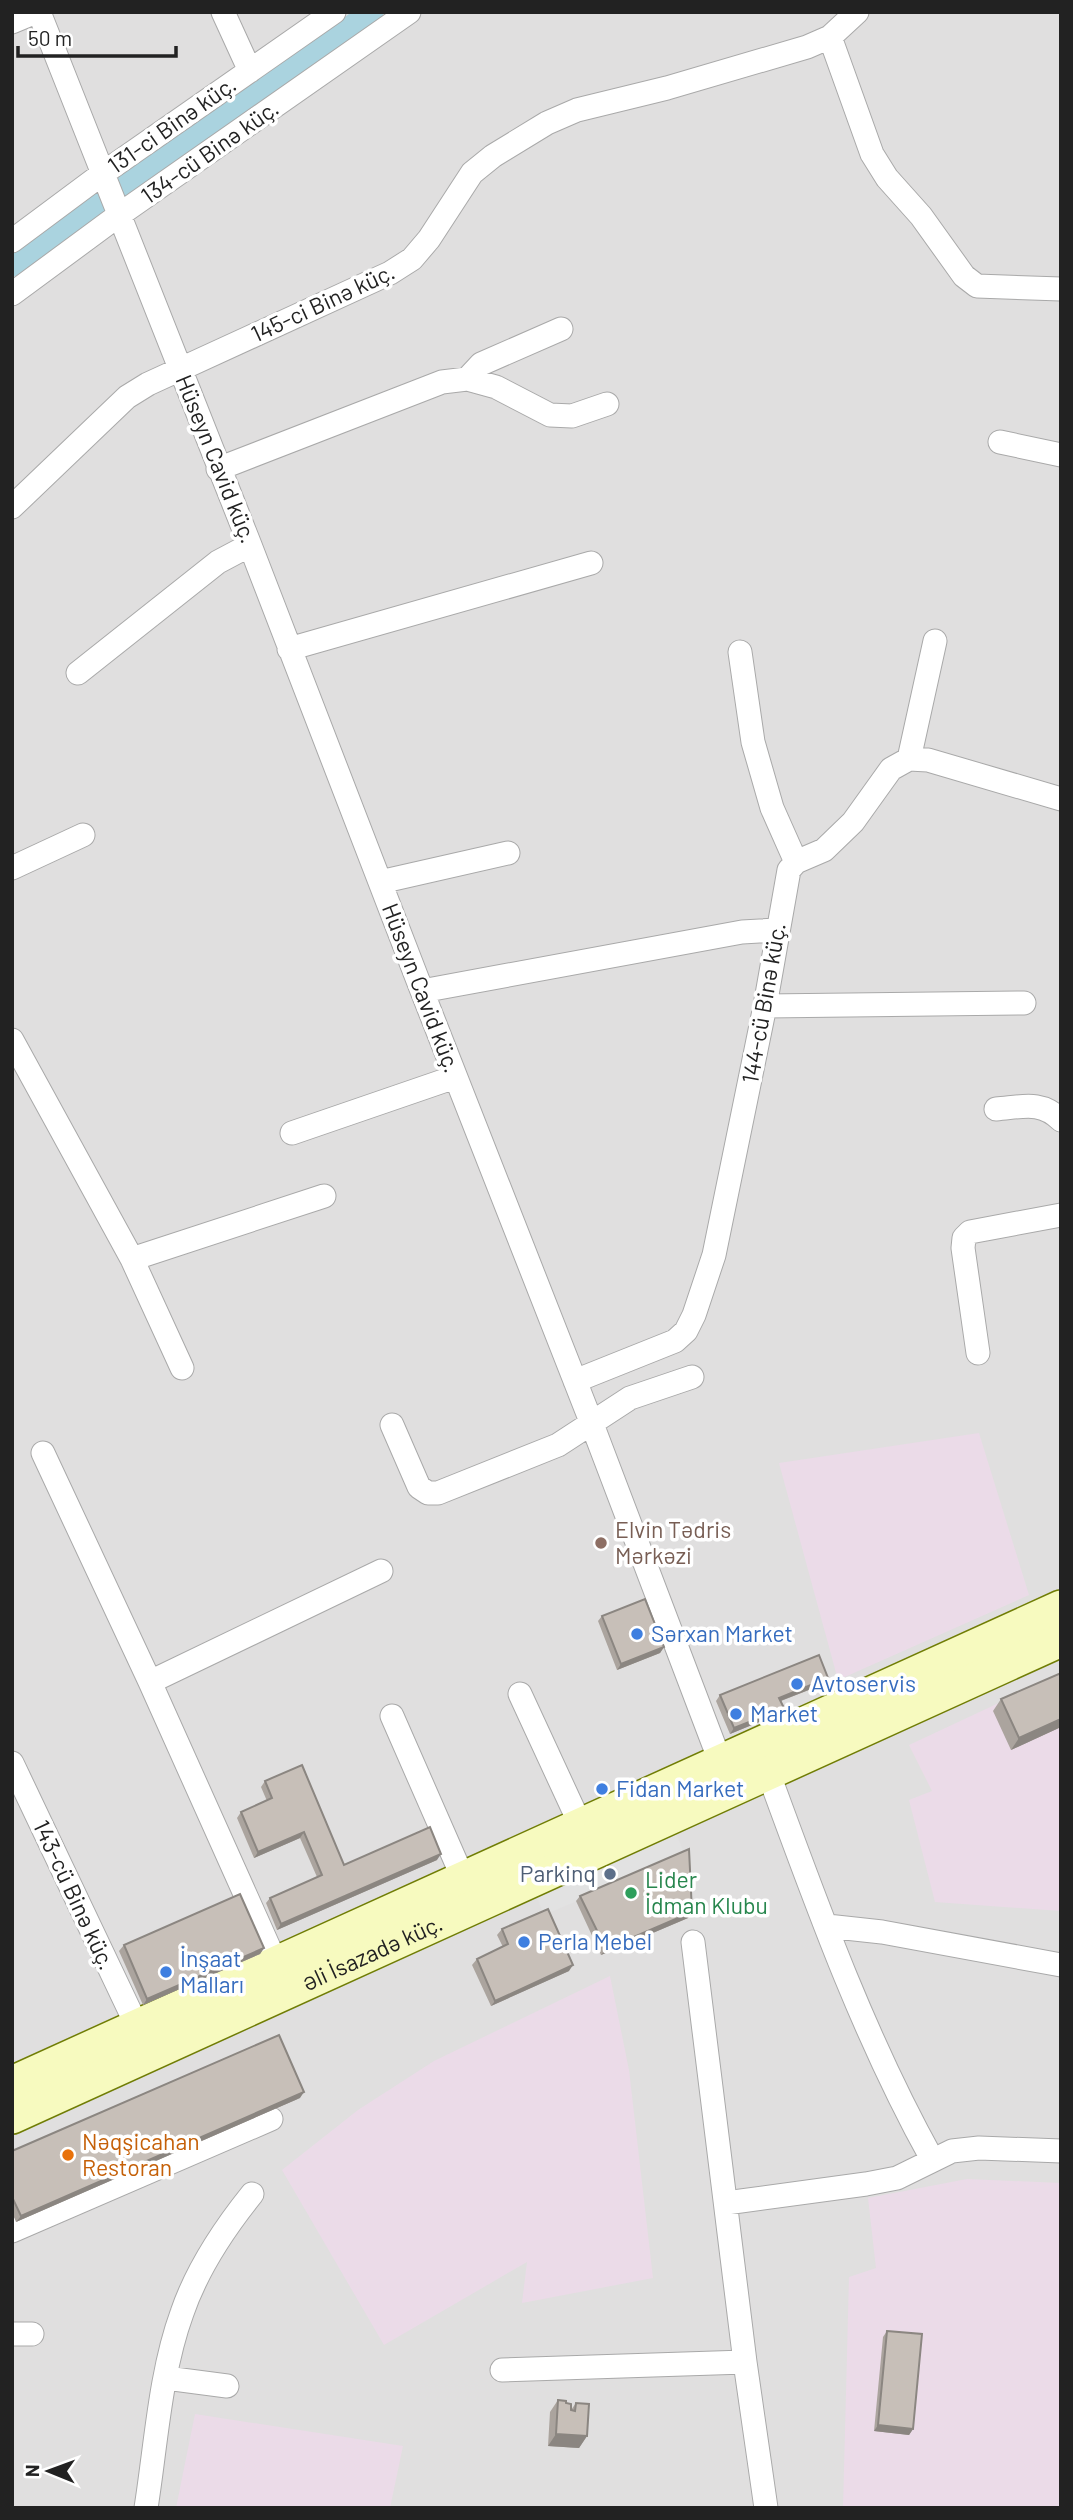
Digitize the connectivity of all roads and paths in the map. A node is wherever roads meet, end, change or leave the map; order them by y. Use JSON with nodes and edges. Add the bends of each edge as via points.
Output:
{"nodes":[{"id":1,"x":37,"y":12,"type":"edge"},
{"id":2,"x":223,"y":12,"type":"edge"},
{"id":3,"x":334,"y":12,"type":"edge"},
{"id":4,"x":409,"y":12,"type":"edge"},
{"id":5,"x":857,"y":12,"type":"edge"},
{"id":6,"x":12,"y":22,"type":"edge"},
{"id":7,"x":830,"y":37,"type":"junction"},
{"id":8,"x":250,"y":71,"type":"junction"},
{"id":9,"x":102,"y":174,"type":"junction"},
{"id":10,"x":119,"y":215,"type":"junction"},
{"id":11,"x":12,"y":240,"type":"edge"},
{"id":12,"x":1061,"y":289,"type":"edge"},
{"id":13,"x":12,"y":295,"type":"edge"},
{"id":14,"x":561,"y":328,"type":"dead end"},
{"id":15,"x":180,"y":369,"type":"junction"},
{"id":16,"x":467,"y":379,"type":"junction"},
{"id":17,"x":607,"y":404,"type":"dead end"},
{"id":18,"x":1000,"y":442,"type":"dead end"},
{"id":19,"x":1061,"y":455,"type":"edge"},
{"id":20,"x":218,"y":469,"type":"junction"},
{"id":21,"x":12,"y":507,"type":"edge"},
{"id":22,"x":250,"y":545,"type":"junction"},
{"id":23,"x":591,"y":563,"type":"dead end"},
{"id":24,"x":935,"y":641,"type":"dead end"},
{"id":25,"x":289,"y":649,"type":"junction"},
{"id":26,"x":740,"y":652,"type":"dead end"},
{"id":27,"x":78,"y":673,"type":"dead end"},
{"id":28,"x":909,"y":759,"type":"junction"},
{"id":29,"x":1061,"y":799,"type":"edge"},
{"id":30,"x":83,"y":835,"type":"dead end"},
{"id":31,"x":508,"y":853,"type":"dead end"},
{"id":32,"x":796,"y":862,"type":"junction"},
{"id":33,"x":12,"y":868,"type":"edge"},
{"id":34,"x":380,"y":882,"type":"junction"},
{"id":35,"x":777,"y":930,"type":"junction"},
{"id":36,"x":422,"y":991,"type":"junction"},
{"id":37,"x":1024,"y":1003,"type":"dead end"},
{"id":38,"x":765,"y":1006,"type":"junction"},
{"id":39,"x":12,"y":1040,"type":"edge"},
{"id":40,"x":455,"y":1077,"type":"junction"},
{"id":41,"x":996,"y":1109,"type":"dead end"},
{"id":42,"x":1061,"y":1120,"type":"edge"},
{"id":43,"x":292,"y":1133,"type":"dead end"},
{"id":44,"x":324,"y":1196,"type":"dead end"},
{"id":45,"x":1061,"y":1215,"type":"edge"},
{"id":46,"x":132,"y":1259,"type":"junction"},
{"id":47,"x":978,"y":1353,"type":"dead end"},
{"id":48,"x":182,"y":1368,"type":"dead end"},
{"id":49,"x":692,"y":1377,"type":"dead end"},
{"id":50,"x":575,"y":1381,"type":"junction"},
{"id":51,"x":592,"y":1424,"type":"junction"},
{"id":52,"x":392,"y":1426,"type":"dead end"},
{"id":53,"x":43,"y":1453,"type":"dead end"},
{"id":54,"x":381,"y":1572,"type":"dead end"},
{"id":55,"x":1061,"y":1607,"type":"edge"},
{"id":56,"x":1061,"y":1640,"type":"edge"},
{"id":57,"x":150,"y":1682,"type":"junction"},
{"id":58,"x":520,"y":1694,"type":"dead end"},
{"id":59,"x":392,"y":1716,"type":"dead end"},
{"id":60,"x":762,"y":1758,"type":"junction"},
{"id":61,"x":12,"y":1763,"type":"edge"},
{"id":62,"x":726,"y":1775,"type":"junction"},
{"id":63,"x":581,"y":1826,"type":"junction"},
{"id":64,"x":463,"y":1878,"type":"junction"},
{"id":65,"x":827,"y":1926,"type":"junction"},
{"id":66,"x":693,"y":1942,"type":"dead end"},
{"id":67,"x":276,"y":1964,"type":"junction"},
{"id":68,"x":1061,"y":1965,"type":"edge"},
{"id":69,"x":137,"y":2026,"type":"junction"},
{"id":70,"x":12,"y":2083,"type":"edge"},
{"id":71,"x":12,"y":2117,"type":"edge"},
{"id":72,"x":271,"y":2119,"type":"dead end"},
{"id":73,"x":1061,"y":2151,"type":"edge"},
{"id":74,"x":932,"y":2159,"type":"junction"},
{"id":75,"x":253,"y":2194,"type":"dead end"},
{"id":76,"x":726,"y":2203,"type":"junction"},
{"id":77,"x":12,"y":2231,"type":"edge"},
{"id":78,"x":745,"y":2362,"type":"junction"},
{"id":79,"x":502,"y":2370,"type":"dead end"},
{"id":80,"x":166,"y":2378,"type":"junction"},
{"id":81,"x":227,"y":2386,"type":"dead end"},
{"id":82,"x":146,"y":2508,"type":"edge"},
{"id":83,"x":766,"y":2508,"type":"edge"}],
"edges":[{"from":1,"to":6,"type":"street"},
{"from":1,"to":9,"type":"street"},
{"from":2,"to":8,"type":"street"},
{"from":3,"to":8,"type":"street","name":"131-ci Binə küç."},
{"from":4,"to":10,"type":"street","name":"134-cü Binə küç."},
{"from":5,"to":7,"type":"street","name":"145-ci Binə küç."},
{"from":7,"to":12,"type":"street","via":[[872,154],[964,276],[977,286]]},
{"from":7,"to":15,"type":"street","name":"145-ci Binə küç.","via":[[779,57],[577,110],[547,123],[472,173],[412,259]]},
{"from":8,"to":9,"type":"street","name":"131-ci Binə küç."},
{"from":9,"to":10,"type":"street","name":"Hüseyn Cavid küç."},
{"from":9,"to":11,"type":"street","name":"131-ci Binə küç."},
{"from":10,"to":13,"type":"street","name":"134-cü Binə küç."},
{"from":10,"to":15,"type":"street","name":"Hüseyn Cavid küç."},
{"from":14,"to":16,"type":"street","via":[[481,364]]},
{"from":15,"to":20,"type":"street","name":"Hüseyn Cavid küç."},
{"from":15,"to":21,"type":"street","name":"145-ci Binə küç.","via":[[127,397]]},
{"from":16,"to":17,"type":"street","via":[[496,387],[550,415],[572,416]]},
{"from":16,"to":20,"type":"street","via":[[442,382]]},
{"from":18,"to":19,"type":"street"},
{"from":20,"to":22,"type":"street","name":"Hüseyn Cavid küç."},
{"from":22,"to":25,"type":"street","name":"Hüseyn Cavid küç."},
{"from":22,"to":27,"type":"street","via":[[218,562]]},
{"from":23,"to":25,"type":"street"},
{"from":24,"to":28,"type":"street"},
{"from":25,"to":34,"type":"street","name":"Hüseyn Cavid küç."},
{"from":26,"to":32,"type":"street","via":[[753,741],[772,808]]},
{"from":28,"to":29,"type":"street","via":[[928,760]]},
{"from":28,"to":32,"type":"street","via":[[891,769],[853,822],[824,850]]},
{"from":30,"to":33,"type":"street"},
{"from":31,"to":34,"type":"street"},
{"from":32,"to":35,"type":"street","name":"144-cü Binə küç.","via":[[785,883]]},
{"from":34,"to":36,"type":"street","name":"Hüseyn Cavid küç."},
{"from":35,"to":36,"type":"street","via":[[742,932]]},
{"from":35,"to":38,"type":"street","name":"144-cü Binə küç."},
{"from":36,"to":40,"type":"street","name":"Hüseyn Cavid küç."},
{"from":37,"to":38,"type":"street"},
{"from":38,"to":50,"type":"street","name":"144-cü Binə küç.","via":[[714,1255],[686,1331],[675,1341]]},
{"from":39,"to":46,"type":"street"},
{"from":40,"to":43,"type":"street"},
{"from":40,"to":50,"type":"street","name":"Hüseyn Cavid küç."},
{"from":41,"to":42,"type":"street","via":[[1040,1105]]},
{"from":44,"to":46,"type":"street"},
{"from":45,"to":47,"type":"street","via":[[970,1232],[964,1238]]},
{"from":46,"to":48,"type":"street"},
{"from":49,"to":51,"type":"street","via":[[630,1398]]},
{"from":50,"to":51,"type":"street","name":"Hüseyn Cavid küç."},
{"from":51,"to":52,"type":"street","via":[[558,1445],[438,1493],[419,1487]]},
{"from":51,"to":62,"type":"street","name":"Hüseyn Cavid küç."},
{"from":53,"to":57,"type":"street"},
{"from":54,"to":57,"type":"street"},
{"from":55,"to":60,"type":"main road"},
{"from":56,"to":60,"type":"main road"},
{"from":57,"to":67,"type":"street"},
{"from":58,"to":63,"type":"street"},
{"from":59,"to":64,"type":"street"},
{"from":60,"to":62,"type":"main road"},
{"from":60,"to":65,"type":"street"},
{"from":61,"to":69,"type":"street","name":"143-cü Binə küç."},
{"from":62,"to":63,"type":"main road","name":"Əli İsazadə küç."},
{"from":62,"to":71,"type":"main road","name":"Əli İsazadə küç."},
{"from":63,"to":64,"type":"main road","name":"Əli İsazadə küç."},
{"from":64,"to":67,"type":"main road","name":"Əli İsazadə küç."},
{"from":65,"to":68,"type":"street"},
{"from":65,"to":74,"type":"street","via":[[908,2116]]},
{"from":66,"to":76,"type":"street"},
{"from":67,"to":69,"type":"main road","name":"Əli İsazadə küç."},
{"from":69,"to":70,"type":"main road","name":"Əli İsazadə küç."},
{"from":72,"to":77,"type":"street"},
{"from":73,"to":74,"type":"street","via":[[979,2148]]},
{"from":74,"to":76,"type":"street","via":[[897,2178]]},
{"from":75,"to":80,"type":"street","via":[[224,2229],[182,2311]]},
{"from":76,"to":78,"type":"street"},
{"from":78,"to":79,"type":"street"},
{"from":78,"to":83,"type":"street"},
{"from":80,"to":81,"type":"street"},
{"from":80,"to":82,"type":"street"}]}
